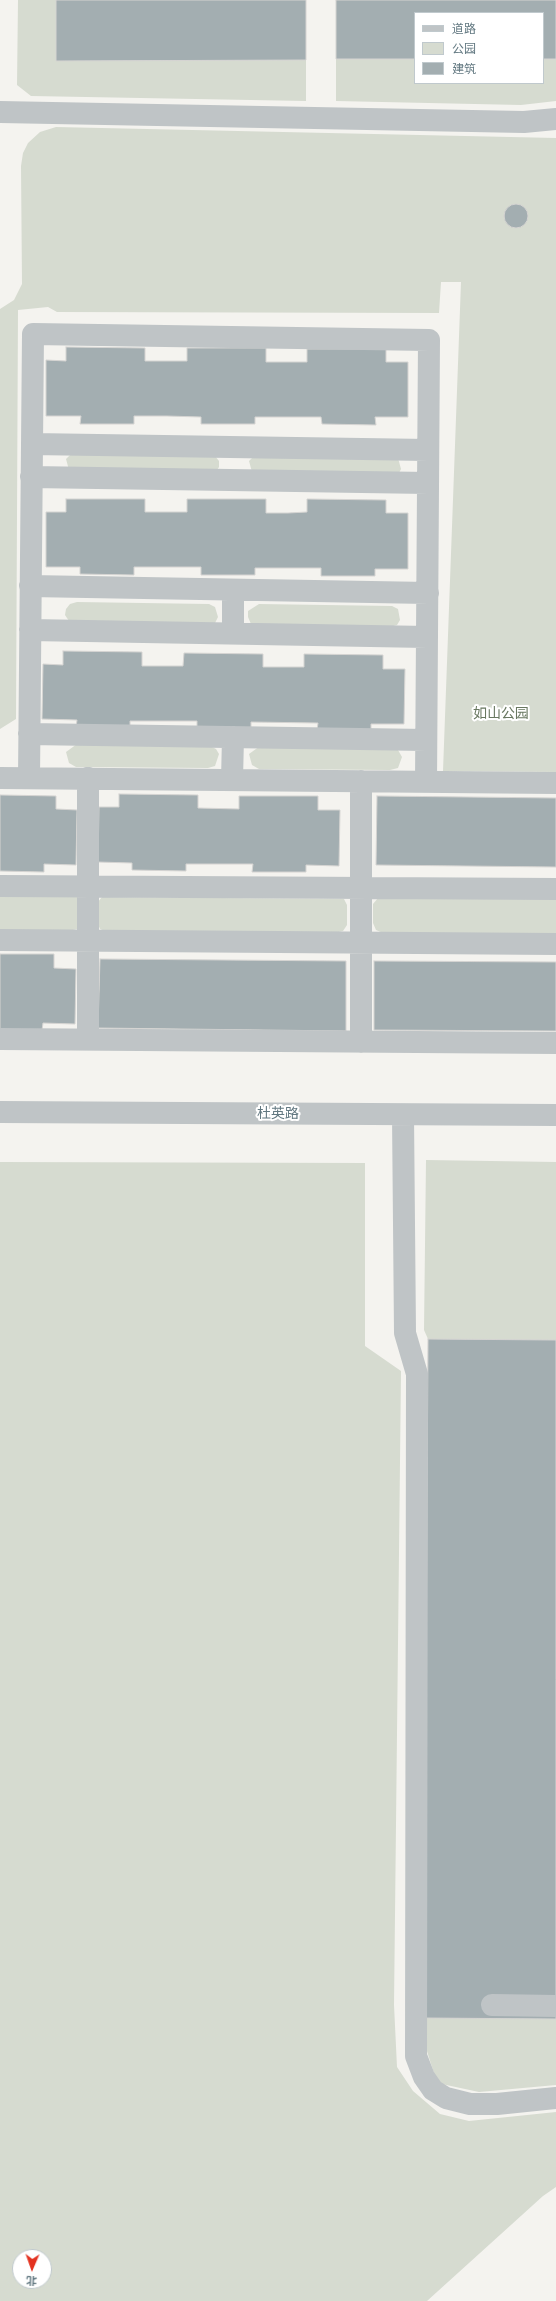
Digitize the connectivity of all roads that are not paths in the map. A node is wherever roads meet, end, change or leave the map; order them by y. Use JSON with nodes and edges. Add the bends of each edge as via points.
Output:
{"nodes":[{"id":1,"x":0,"y":112,"type":"edge"},
{"id":2,"x":556,"y":119,"type":"edge"},
{"id":3,"x":32,"y":444,"type":"junction"},
{"id":4,"x":234,"y":447,"type":"junction"},
{"id":5,"x":428,"y":450,"type":"junction"},
{"id":6,"x":31,"y":477,"type":"junction"},
{"id":7,"x":233,"y":481,"type":"junction"},
{"id":8,"x":428,"y":484,"type":"junction"},
{"id":9,"x":30,"y":586,"type":"junction"},
{"id":10,"x":233,"y":590,"type":"junction"},
{"id":11,"x":428,"y":593,"type":"junction"},
{"id":12,"x":30,"y":630,"type":"junction"},
{"id":13,"x":233,"y":633,"type":"junction"},
{"id":14,"x":427,"y":637,"type":"junction"},
{"id":15,"x":29,"y":734,"type":"junction"},
{"id":16,"x":233,"y":737,"type":"junction"},
{"id":17,"x":426,"y":740,"type":"junction"},
{"id":18,"x":0,"y":778,"type":"edge"},
{"id":19,"x":29,"y":778,"type":"junction"},
{"id":20,"x":88,"y":778,"type":"junction"},
{"id":21,"x":232,"y":780,"type":"junction"},
{"id":22,"x":361,"y":781,"type":"junction"},
{"id":23,"x":426,"y":782,"type":"junction"},
{"id":24,"x":556,"y":783,"type":"edge"},
{"id":25,"x":0,"y":886,"type":"edge"},
{"id":26,"x":88,"y":886,"type":"junction"},
{"id":27,"x":361,"y":888,"type":"junction"},
{"id":28,"x":556,"y":889,"type":"edge"},
{"id":29,"x":0,"y":940,"type":"edge"},
{"id":30,"x":89,"y":941,"type":"junction"},
{"id":31,"x":361,"y":942,"type":"junction"},
{"id":32,"x":556,"y":944,"type":"edge"},
{"id":33,"x":0,"y":1038,"type":"edge"},
{"id":34,"x":88,"y":1039,"type":"junction"},
{"id":35,"x":361,"y":1042,"type":"junction"},
{"id":36,"x":556,"y":1043,"type":"edge"},
{"id":37,"x":0,"y":1112,"type":"edge"},
{"id":38,"x":403,"y":1114,"type":"junction"},
{"id":39,"x":556,"y":1115,"type":"edge"},
{"id":40,"x":492,"y":2005,"type":"dead end"},
{"id":41,"x":556,"y":2006,"type":"edge"},
{"id":42,"x":556,"y":2098,"type":"edge"}],
"edges":[{"from":1,"to":2,"type":"street","via":[[524,122]]},
{"from":3,"to":4,"type":"street"},
{"from":3,"to":5,"type":"street","via":[[32,334],[429,340]]},
{"from":3,"to":6,"type":"street"},
{"from":4,"to":5,"type":"street"},
{"from":4,"to":7,"type":"street"},
{"from":5,"to":8,"type":"street"},
{"from":6,"to":7,"type":"street"},
{"from":6,"to":9,"type":"street"},
{"from":7,"to":8,"type":"street"},
{"from":8,"to":11,"type":"street"},
{"from":9,"to":10,"type":"street"},
{"from":9,"to":12,"type":"street"},
{"from":10,"to":11,"type":"street"},
{"from":10,"to":13,"type":"street"},
{"from":11,"to":14,"type":"street"},
{"from":12,"to":13,"type":"street"},
{"from":12,"to":15,"type":"street"},
{"from":13,"to":14,"type":"street"},
{"from":14,"to":17,"type":"street"},
{"from":15,"to":16,"type":"street"},
{"from":15,"to":19,"type":"street"},
{"from":16,"to":17,"type":"street"},
{"from":16,"to":21,"type":"street"},
{"from":17,"to":23,"type":"street"},
{"from":18,"to":19,"type":"street"},
{"from":19,"to":20,"type":"street"},
{"from":20,"to":21,"type":"street"},
{"from":20,"to":26,"type":"street"},
{"from":21,"to":22,"type":"street"},
{"from":22,"to":23,"type":"street"},
{"from":22,"to":27,"type":"street"},
{"from":23,"to":24,"type":"street"},
{"from":25,"to":26,"type":"street"},
{"from":26,"to":27,"type":"street"},
{"from":26,"to":30,"type":"street"},
{"from":27,"to":28,"type":"street"},
{"from":27,"to":31,"type":"street"},
{"from":29,"to":30,"type":"street"},
{"from":30,"to":31,"type":"street"},
{"from":30,"to":34,"type":"street"},
{"from":31,"to":32,"type":"street"},
{"from":31,"to":35,"type":"street"},
{"from":33,"to":34,"type":"street"},
{"from":34,"to":35,"type":"street"},
{"from":35,"to":36,"type":"street"},
{"from":37,"to":38,"type":"street","name":"杜英路"},
{"from":38,"to":39,"type":"street","name":"杜英路"},
{"from":38,"to":42,"type":"street","via":[[405,1333],[417,1374],[416,2056],[424,2077],[433,2090],[446,2098],[470,2104]]},
{"from":40,"to":41,"type":"street"}]}
